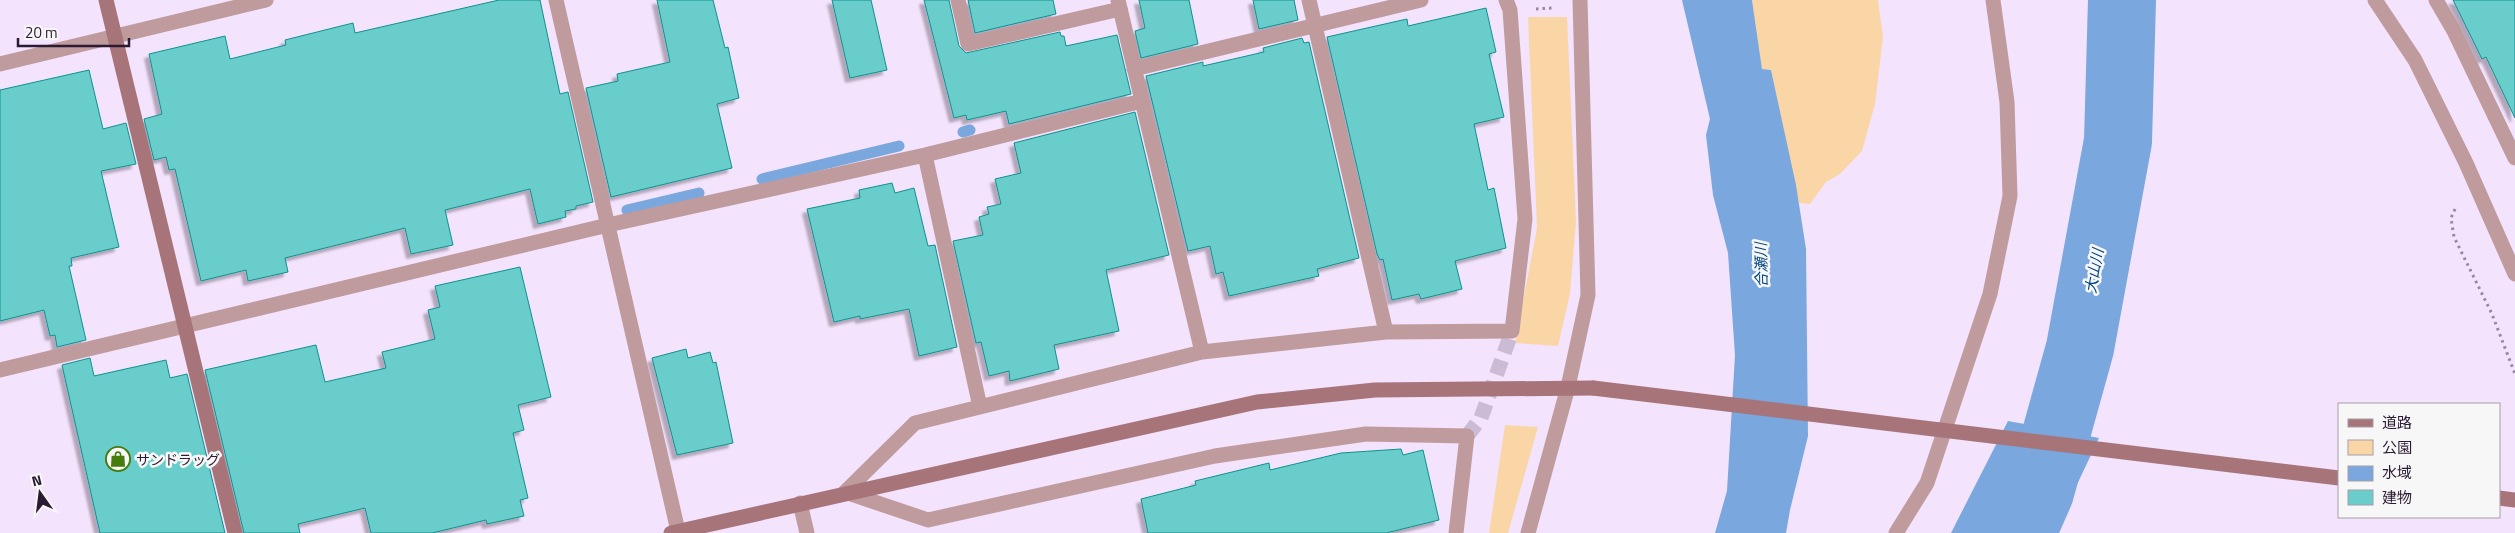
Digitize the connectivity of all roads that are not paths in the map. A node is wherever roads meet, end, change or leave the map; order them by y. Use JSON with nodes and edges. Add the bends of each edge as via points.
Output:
{"nodes":[{"id":1,"x":106,"y":0,"type":"edge"},
{"id":2,"x":266,"y":0,"type":"edge"},
{"id":3,"x":556,"y":0,"type":"edge"},
{"id":4,"x":958,"y":0,"type":"edge"},
{"id":5,"x":1309,"y":0,"type":"edge"},
{"id":6,"x":1421,"y":0,"type":"edge"},
{"id":7,"x":1993,"y":0,"type":"edge"},
{"id":8,"x":2375,"y":0,"type":"edge"},
{"id":9,"x":2436,"y":0,"type":"edge"},
{"id":10,"x":1119,"y":4,"type":"edge"},
{"id":11,"x":1580,"y":4,"type":"edge"},
{"id":12,"x":1508,"y":5,"type":"edge"},
{"id":13,"x":1315,"y":25,"type":"junction"},
{"id":14,"x":115,"y":37,"type":"junction"},
{"id":15,"x":0,"y":64,"type":"edge"},
{"id":16,"x":1134,"y":69,"type":"junction"},
{"id":17,"x":1142,"y":101,"type":"junction"},
{"id":18,"x":925,"y":155,"type":"junction"},
{"id":19,"x":2515,"y":158,"type":"edge"},
{"id":20,"x":608,"y":225,"type":"junction"},
{"id":21,"x":2515,"y":274,"type":"edge"},
{"id":22,"x":184,"y":326,"type":"junction"},
{"id":23,"x":1386,"y":332,"type":"junction"},
{"id":24,"x":1202,"y":352,"type":"junction"},
{"id":25,"x":0,"y":370,"type":"edge"},
{"id":26,"x":1568,"y":387,"type":"junction"},
{"id":27,"x":980,"y":407,"type":"junction"},
{"id":28,"x":2338,"y":478,"type":"edge"},
{"id":29,"x":844,"y":492,"type":"junction"},
{"id":30,"x":2500,"y":498,"type":"edge"},
{"id":31,"x":2515,"y":500,"type":"edge"},
{"id":32,"x":800,"y":503,"type":"junction"},
{"id":33,"x":675,"y":532,"type":"edge"},
{"id":34,"x":235,"y":533,"type":"edge"},
{"id":35,"x":807,"y":533,"type":"edge"},
{"id":36,"x":1456,"y":533,"type":"edge"},
{"id":37,"x":1528,"y":533,"type":"edge"},
{"id":38,"x":1896,"y":533,"type":"edge"}],
"edges":[{"from":1,"to":14,"type":"street"},
{"from":2,"to":14,"type":"street"},
{"from":3,"to":20,"type":"street"},
{"from":4,"to":10,"type":"street","via":[[968,44]]},
{"from":5,"to":13,"type":"street"},
{"from":6,"to":13,"type":"street"},
{"from":7,"to":38,"type":"street","via":[[2007,102],[2010,196],[1987,304],[1927,483]]},
{"from":8,"to":21,"type":"street","via":[[2415,60]]},
{"from":9,"to":19,"type":"street"},
{"from":10,"to":16,"type":"street"},
{"from":11,"to":26,"type":"street","via":[[1588,295]]},
{"from":12,"to":23,"type":"street","via":[[1525,219],[1512,331]]},
{"from":13,"to":16,"type":"street"},
{"from":13,"to":23,"type":"street"},
{"from":14,"to":15,"type":"street"},
{"from":14,"to":22,"type":"street"},
{"from":16,"to":17,"type":"street"},
{"from":17,"to":18,"type":"street"},
{"from":17,"to":24,"type":"street"},
{"from":18,"to":20,"type":"street"},
{"from":18,"to":27,"type":"street"},
{"from":20,"to":22,"type":"street"},
{"from":20,"to":33,"type":"street"},
{"from":22,"to":25,"type":"street"},
{"from":22,"to":34,"type":"street"},
{"from":23,"to":24,"type":"street"},
{"from":24,"to":27,"type":"street"},
{"from":26,"to":28,"type":"street","bridge":true},
{"from":26,"to":29,"type":"street","via":[[1375,390],[1257,402]]},
{"from":26,"to":37,"type":"street"},
{"from":27,"to":29,"type":"street","via":[[915,423]]},
{"from":29,"to":32,"type":"street"},
{"from":29,"to":36,"type":"street","via":[[928,520],[1215,456],[1366,434],[1467,436]]},
{"from":30,"to":31,"type":"street"},
{"from":32,"to":33,"type":"street"},
{"from":32,"to":35,"type":"street"}]}
